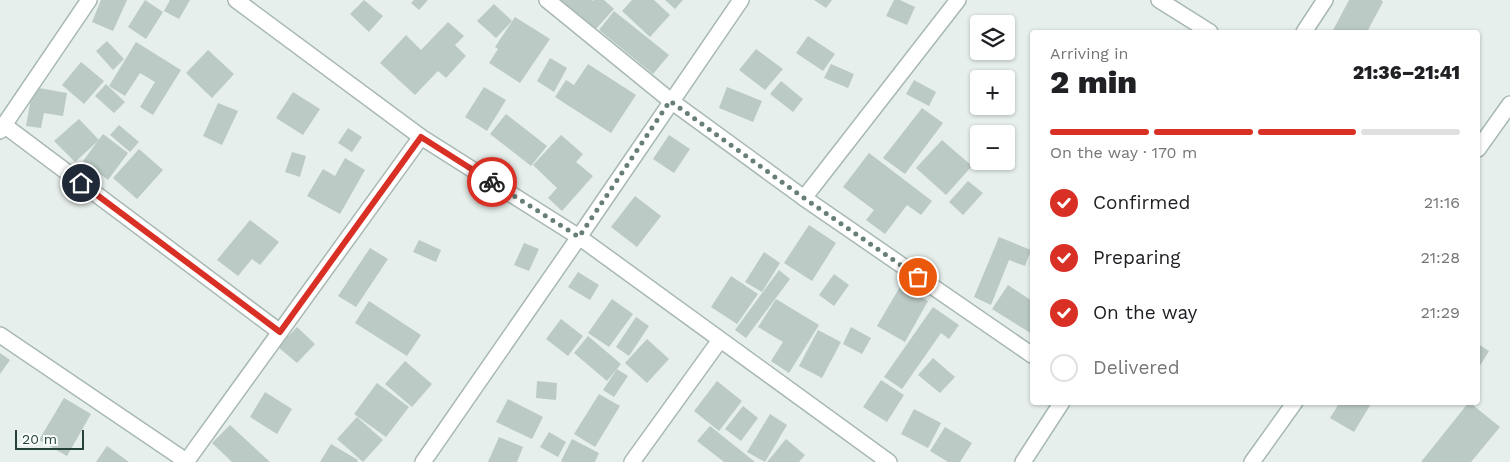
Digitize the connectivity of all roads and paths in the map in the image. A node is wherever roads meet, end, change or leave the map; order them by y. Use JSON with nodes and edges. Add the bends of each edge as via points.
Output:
{"nodes":[{"id":1,"x":89,"y":0,"type":"edge"},
{"id":2,"x":236,"y":0,"type":"edge"},
{"id":3,"x":546,"y":0,"type":"edge"},
{"id":4,"x":741,"y":0,"type":"edge"},
{"id":5,"x":958,"y":0,"type":"edge"},
{"id":6,"x":1159,"y":0,"type":"edge"},
{"id":7,"x":1325,"y":0,"type":"edge"},
{"id":8,"x":1207,"y":30,"type":"edge"},
{"id":9,"x":1305,"y":30,"type":"edge"},
{"id":10,"x":670,"y":101,"type":"junction"},
{"id":11,"x":1510,"y":104,"type":"edge"},
{"id":12,"x":2,"y":128,"type":"edge"},
{"id":13,"x":421,"y":137,"type":"junction"},
{"id":14,"x":1480,"y":146,"type":"edge"},
{"id":15,"x":804,"y":198,"type":"junction"},
{"id":16,"x":579,"y":237,"type":"junction"},
{"id":17,"x":280,"y":332,"type":"junction"},
{"id":18,"x":0,"y":335,"type":"edge"},
{"id":19,"x":720,"y":340,"type":"junction"},
{"id":20,"x":1030,"y":354,"type":"edge"},
{"id":21,"x":1060,"y":405,"type":"edge"},
{"id":22,"x":1293,"y":405,"type":"edge"},
{"id":23,"x":186,"y":462,"type":"edge"},
{"id":24,"x":423,"y":462,"type":"edge"},
{"id":25,"x":632,"y":462,"type":"edge"},
{"id":26,"x":889,"y":462,"type":"edge"},
{"id":27,"x":1023,"y":462,"type":"edge"},
{"id":28,"x":1252,"y":462,"type":"edge"}],
"edges":[{"from":1,"to":12,"type":"street"},
{"from":2,"to":13,"type":"street"},
{"from":3,"to":10,"type":"street"},
{"from":4,"to":10,"type":"street"},
{"from":5,"to":15,"type":"street"},
{"from":6,"to":8,"type":"street"},
{"from":7,"to":9,"type":"street"},
{"from":10,"to":15,"type":"street"},
{"from":10,"to":16,"type":"street"},
{"from":11,"to":14,"type":"street"},
{"from":12,"to":17,"type":"street"},
{"from":13,"to":16,"type":"street"},
{"from":13,"to":17,"type":"street"},
{"from":15,"to":20,"type":"street"},
{"from":16,"to":19,"type":"street"},
{"from":16,"to":24,"type":"street"},
{"from":17,"to":23,"type":"street"},
{"from":18,"to":23,"type":"street"},
{"from":19,"to":25,"type":"street"},
{"from":19,"to":26,"type":"street"},
{"from":21,"to":27,"type":"street"},
{"from":22,"to":28,"type":"street"}]}
